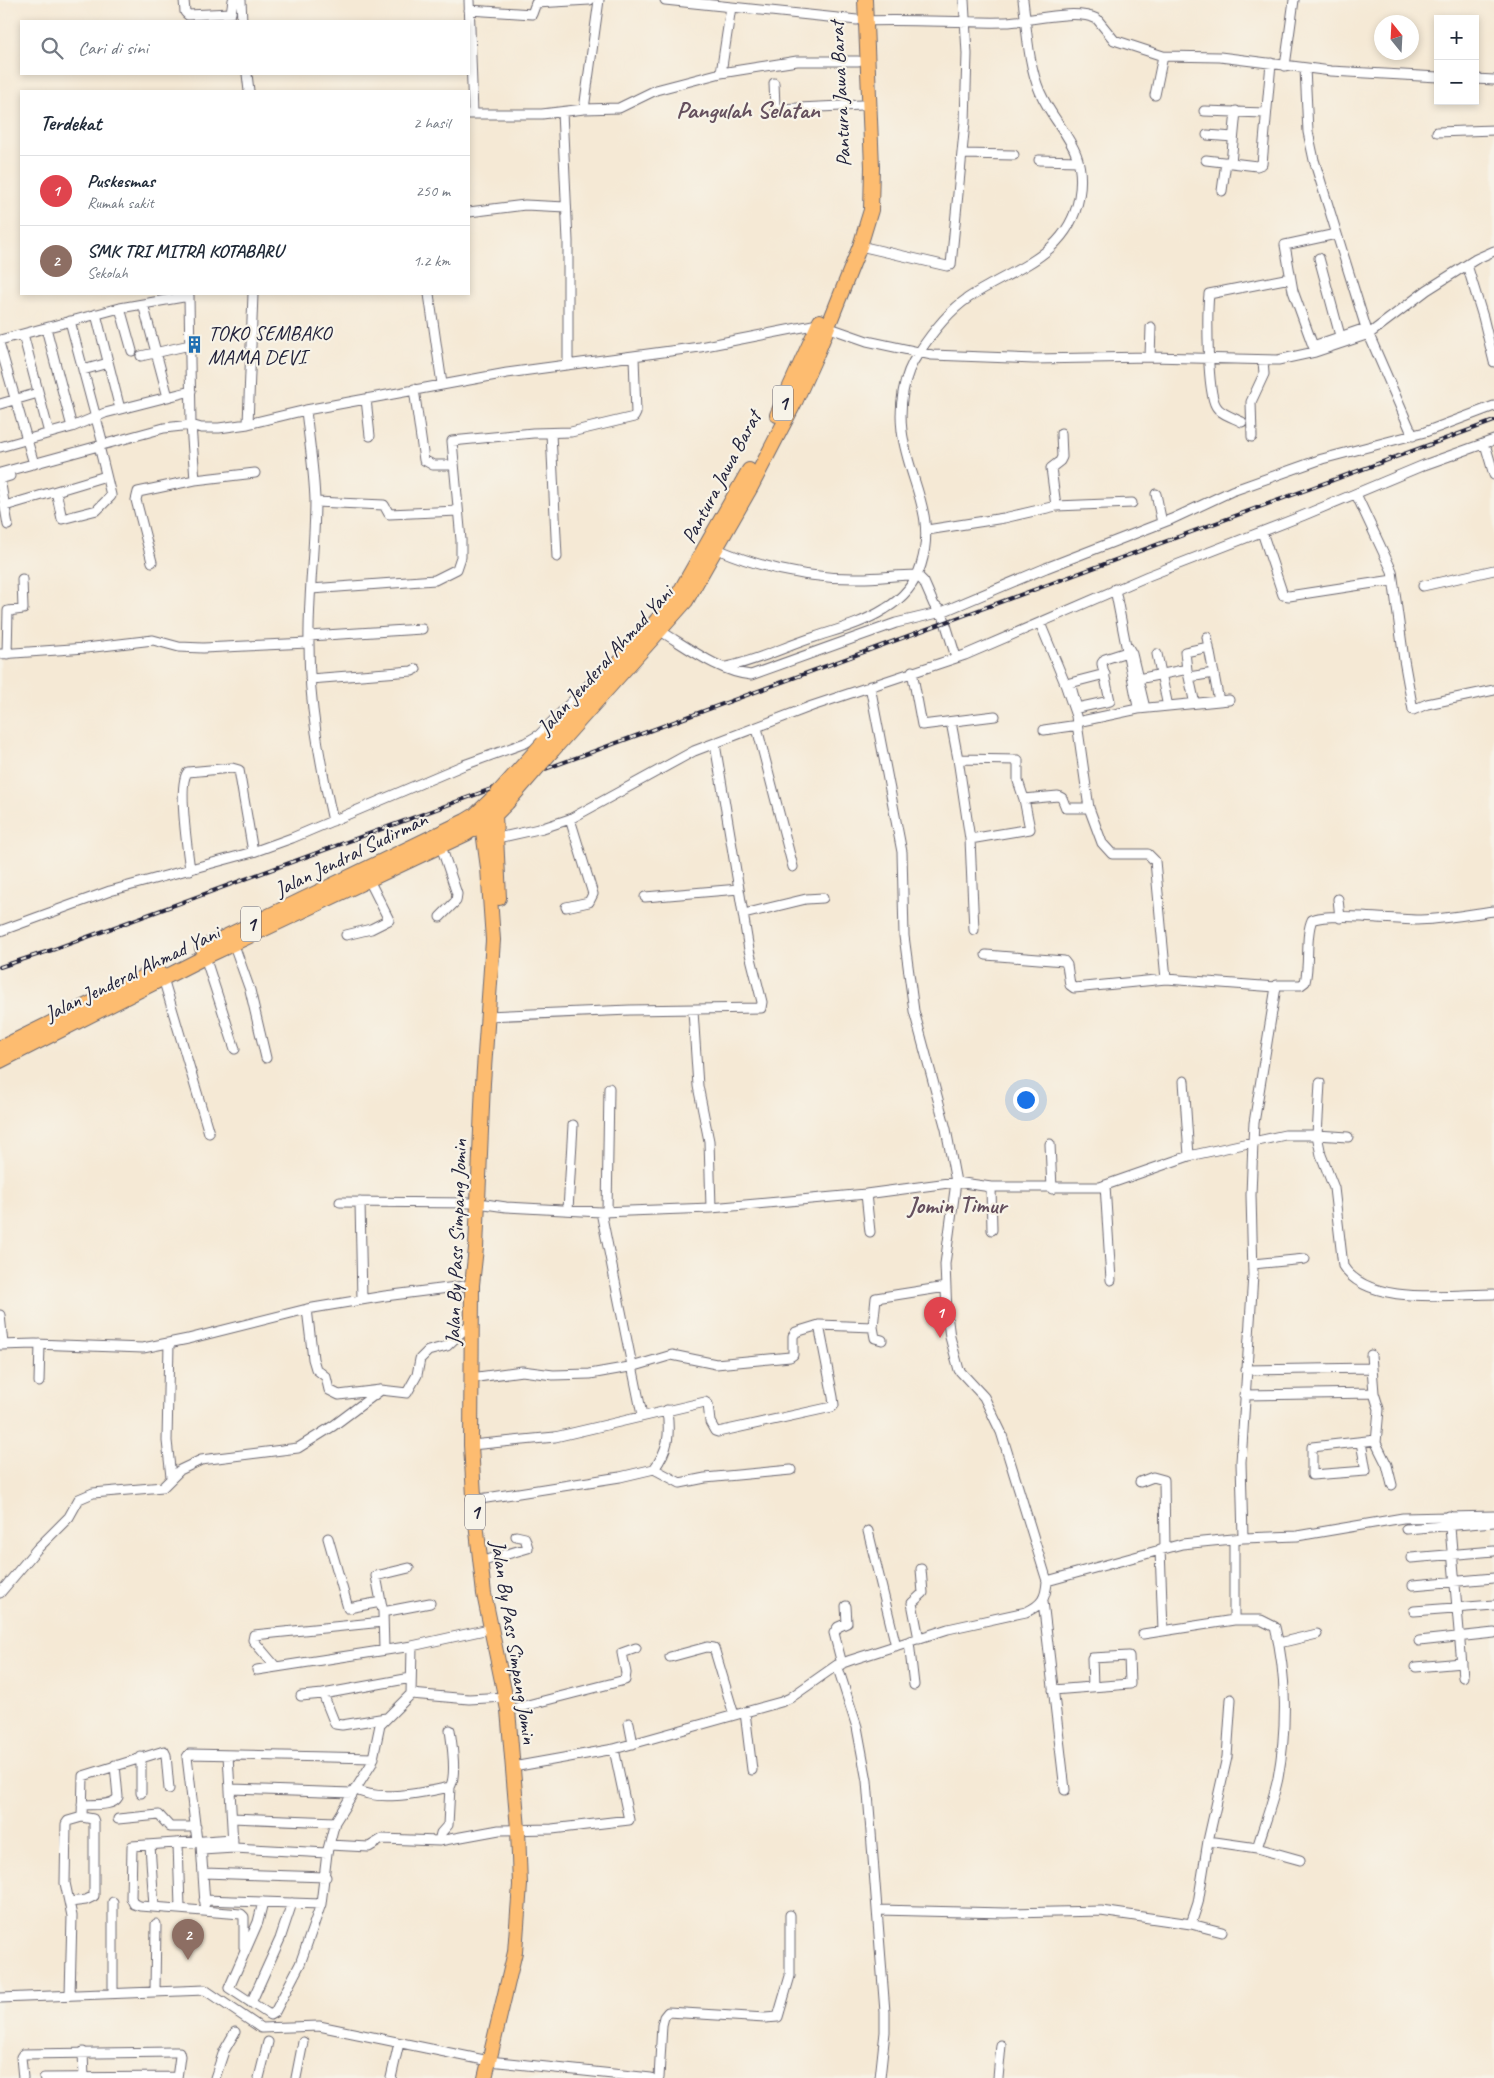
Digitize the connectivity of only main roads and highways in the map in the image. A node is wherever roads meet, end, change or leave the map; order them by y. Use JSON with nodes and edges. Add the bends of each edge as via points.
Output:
{"nodes":[{"id":1,"x":856,"y":0,"type":"edge"},
{"id":2,"x":865,"y":0,"type":"edge"},
{"id":3,"x":861,"y":20,"type":"junction"},
{"id":4,"x":823,"y":326,"type":"junction"},
{"id":5,"x":656,"y":628,"type":"junction"},
{"id":6,"x":636,"y":650,"type":"joint"},
{"id":7,"x":502,"y":798,"type":"junction"},
{"id":8,"x":496,"y":815,"type":"junction"},
{"id":9,"x":482,"y":824,"type":"junction"},
{"id":10,"x":466,"y":834,"type":"junction"},
{"id":11,"x":491,"y":839,"type":"junction"},
{"id":12,"x":488,"y":868,"type":"junction"},
{"id":13,"x":493,"y":940,"type":"junction"},
{"id":14,"x":0,"y":1048,"type":"edge"},
{"id":15,"x":0,"y":1061,"type":"edge"},
{"id":16,"x":485,"y":2078,"type":"edge"}],
"edges":[{"from":1,"to":3,"type":"highway","name":"Pantura Jawa Barat","number":"1"},
{"from":2,"to":3,"type":"highway","name":"Jalan Jenderal Ahmad Yani","number":"1"},
{"from":3,"to":4,"type":"highway","name":"Pantura Jawa Barat","number":"1","via":[[858,61],[865,172],[862,207]]},
{"from":3,"to":4,"type":"highway","name":"Jalan Jenderal Ahmad Yani","number":"1","via":[[872,196],[869,222]]},
{"from":4,"to":5,"type":"highway","name":"Pantura Jawa Barat","number":"1","via":[[707,546]]},
{"from":4,"to":5,"type":"highway","name":"Jalan Jenderal Ahmad Yani","number":"1","via":[[796,400],[718,549],[686,601]]},
{"from":5,"to":6,"type":"highway","name":"Pantura Jawa Barat","number":"1"},
{"from":6,"to":7,"type":"highway","name":"Jalan Jenderal Ahmad Yani","number":"1","bridge":true},
{"from":7,"to":8,"type":"highway","name":"Jalan Jenderal Ahmad Yani","number":"1"},
{"from":7,"to":14,"type":"highway","name":"Jalan Jendral Sudirman","number":"1","via":[[466,821]]},
{"from":8,"to":9,"type":"highway","name":"Jalan Jenderal Ahmad Yani","number":"1"},
{"from":8,"to":11,"type":"highway","name":"Jalan By Pass Simpang Jomin","number":"1"},
{"from":9,"to":10,"type":"highway","name":"Jalan Jenderal Ahmad Yani","number":"1"},
{"from":9,"to":11,"type":"highway","name":"Jalan By Pass Simpang Jomin","number":"1"},
{"from":10,"to":12,"type":"highway","via":[[477,843]]},
{"from":10,"to":15,"type":"highway","name":"Jalan Jenderal Ahmad Yani","number":"1","via":[[205,957]]},
{"from":11,"to":12,"type":"highway","name":"Jalan By Pass Simpang Jomin","number":"1"},
{"from":11,"to":13,"type":"highway","name":"Jalan By Pass Simpang Jomin","number":"1","via":[[499,909]]},
{"from":12,"to":13,"type":"highway","name":"Jalan By Pass Simpang Jomin","number":"1"},
{"from":13,"to":16,"type":"highway","name":"Jalan By Pass Simpang Jomin","number":"1","via":[[472,1285],[471,1445],[489,1629],[507,1704],[520,1885],[518,1939]]}]}
